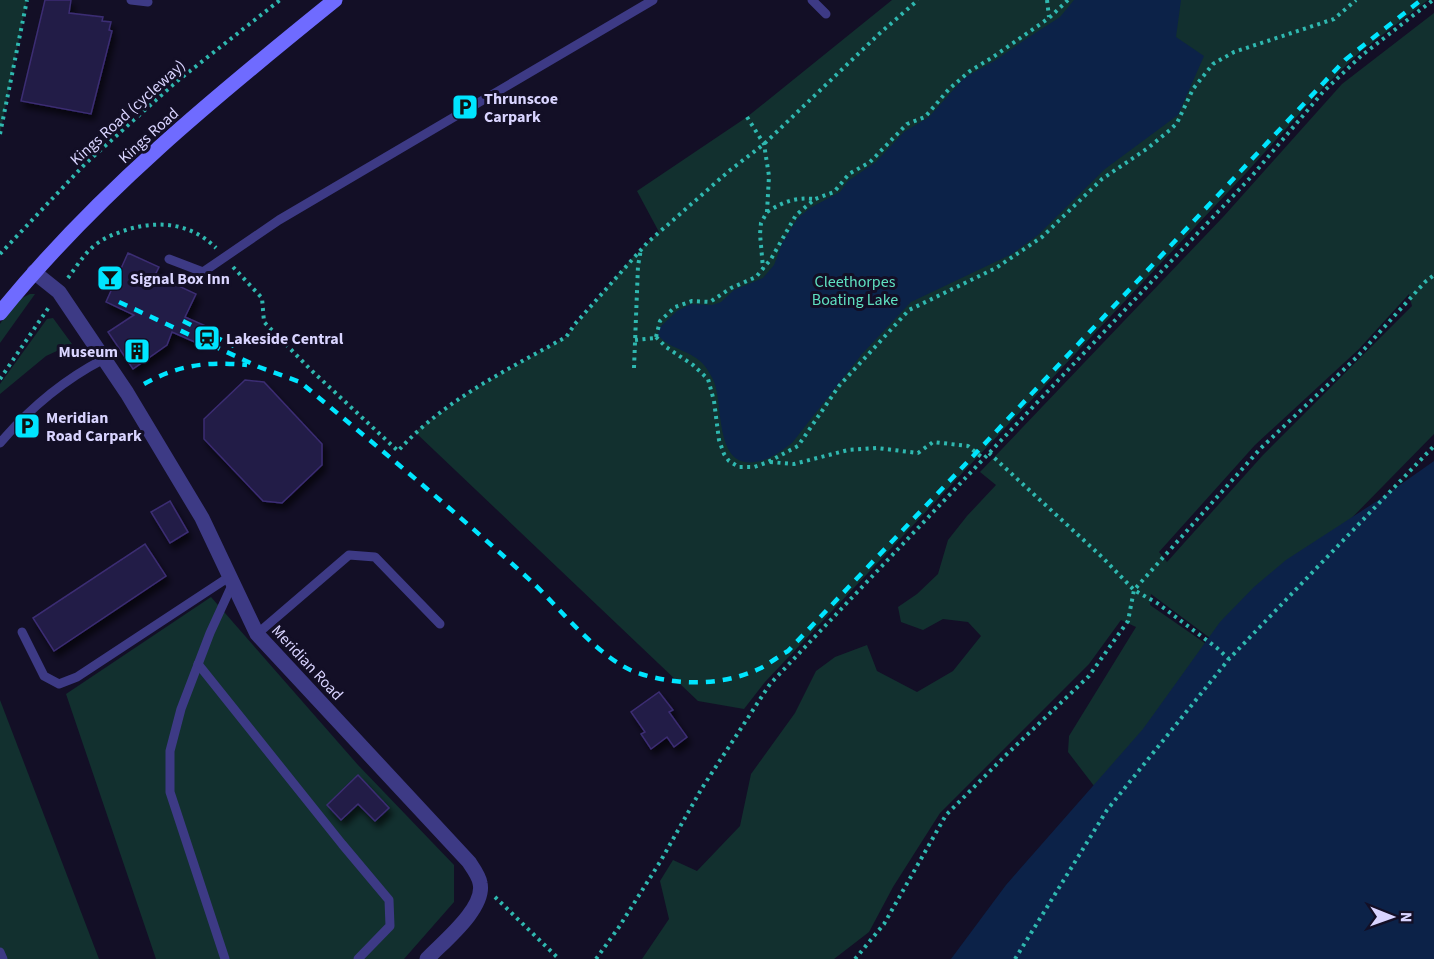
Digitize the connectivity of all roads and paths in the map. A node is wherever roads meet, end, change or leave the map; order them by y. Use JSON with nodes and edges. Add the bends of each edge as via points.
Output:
{"nodes":[{"id":1,"x":27,"y":0,"type":"edge"},
{"id":2,"x":131,"y":0,"type":"edge"},
{"id":3,"x":280,"y":0,"type":"edge"},
{"id":4,"x":335,"y":0,"type":"edge"},
{"id":5,"x":632,"y":0,"type":"edge"},
{"id":6,"x":653,"y":0,"type":"edge"},
{"id":7,"x":812,"y":0,"type":"edge"},
{"id":8,"x":918,"y":0,"type":"edge"},
{"id":9,"x":1047,"y":0,"type":"edge"},
{"id":10,"x":1068,"y":0,"type":"edge"},
{"id":11,"x":1356,"y":0,"type":"edge"},
{"id":12,"x":1433,"y":0,"type":"edge"},
{"id":13,"x":148,"y":2,"type":"dead end"},
{"id":14,"x":637,"y":10,"type":"junction"},
{"id":15,"x":826,"y":14,"type":"dead end"},
{"id":16,"x":1049,"y":18,"type":"junction"},
{"id":17,"x":747,"y":117,"type":"dead end"},
{"id":18,"x":0,"y":134,"type":"edge"},
{"id":19,"x":764,"y":144,"type":"junction"},
{"id":20,"x":815,"y":199,"type":"junction"},
{"id":21,"x":767,"y":212,"type":"junction"},
{"id":22,"x":642,"y":248,"type":"junction"},
{"id":23,"x":0,"y":254,"type":"edge"},
{"id":24,"x":224,"y":257,"type":"junction"},
{"id":25,"x":169,"y":259,"type":"dead end"},
{"id":26,"x":763,"y":269,"type":"junction"},
{"id":27,"x":33,"y":272,"type":"junction"},
{"id":28,"x":1434,"y":275,"type":"edge"},
{"id":29,"x":59,"y":292,"type":"junction"},
{"id":30,"x":0,"y":314,"type":"edge"},
{"id":31,"x":656,"y":338,"type":"junction"},
{"id":32,"x":635,"y":340,"type":"junction"},
{"id":33,"x":104,"y":359,"type":"junction"},
{"id":34,"x":634,"y":368,"type":"dead end"},
{"id":35,"x":1,"y":377,"type":"edge"},
{"id":36,"x":0,"y":443,"type":"edge"},
{"id":37,"x":1434,"y":446,"type":"edge"},
{"id":38,"x":989,"y":453,"type":"junction"},
{"id":39,"x":984,"y":459,"type":"junction"},
{"id":40,"x":768,"y":462,"type":"junction"},
{"id":41,"x":231,"y":581,"type":"junction"},
{"id":42,"x":1134,"y":590,"type":"junction"},
{"id":43,"x":440,"y":624,"type":"dead end"},
{"id":44,"x":22,"y":632,"type":"dead end"},
{"id":45,"x":257,"y":634,"type":"junction"},
{"id":46,"x":1229,"y":659,"type":"junction"},
{"id":47,"x":198,"y":664,"type":"junction"},
{"id":48,"x":480,"y":883,"type":"junction"},
{"id":49,"x":0,"y":952,"type":"edge"},
{"id":50,"x":3,"y":959,"type":"edge"},
{"id":51,"x":225,"y":959,"type":"edge"},
{"id":52,"x":358,"y":959,"type":"edge"},
{"id":53,"x":427,"y":959,"type":"edge"},
{"id":54,"x":560,"y":959,"type":"edge"},
{"id":55,"x":596,"y":959,"type":"edge"},
{"id":56,"x":855,"y":959,"type":"edge"},
{"id":57,"x":1015,"y":959,"type":"edge"}],
"edges":[{"from":1,"to":18,"type":"path"},
{"from":2,"to":13,"type":"lane"},
{"from":3,"to":23,"type":"path","name":"Kings Road (cycleway)","via":[[176,82],[93,156]]},
{"from":4,"to":27,"type":"street","name":"Kings Road","via":[[153,151]]},
{"from":5,"to":14,"type":"lane"},
{"from":6,"to":14,"type":"lane"},
{"from":7,"to":15,"type":"lane"},
{"from":8,"to":19,"type":"path"},
{"from":9,"to":16,"type":"path"},
{"from":10,"to":16,"type":"path"},
{"from":11,"to":40,"type":"path","via":[[1334,19],[1234,52],[1213,64],[1193,89],[1170,130],[1102,179],[1042,237],[996,268],[909,310],[839,386],[798,446]]},
{"from":12,"to":38,"type":"path","via":[[1361,56],[1323,92],[1251,177]]},
{"from":14,"to":24,"type":"lane","via":[[279,220]]},
{"from":16,"to":20,"type":"path","via":[[970,71],[925,117],[907,124],[834,192]]},
{"from":17,"to":19,"type":"path"},
{"from":19,"to":21,"type":"path","via":[[769,176]]},
{"from":19,"to":22,"type":"path"},
{"from":20,"to":21,"type":"path","via":[[783,202]]},
{"from":20,"to":26,"type":"path","via":[[796,215]]},
{"from":21,"to":26,"type":"path","via":[[760,234]]},
{"from":22,"to":24,"type":"path","via":[[566,337],[471,391],[415,432],[398,451],[264,322],[262,298]]},
{"from":22,"to":32,"type":"path"},
{"from":24,"to":25,"type":"lane","via":[[203,272]]},
{"from":24,"to":29,"type":"path","via":[[206,238],[190,229],[146,224],[107,237],[94,246]]},
{"from":26,"to":31,"type":"path","via":[[710,302],[692,301],[675,307],[660,321]]},
{"from":27,"to":29,"type":"street","name":"Meridian Road"},
{"from":27,"to":30,"type":"street","name":"Kings Road"},
{"from":28,"to":42,"type":"path","via":[[1358,356],[1261,448]]},
{"from":29,"to":33,"type":"street","name":"Meridian Road"},
{"from":29,"to":35,"type":"path"},
{"from":31,"to":32,"type":"path"},
{"from":31,"to":40,"type":"path","via":[[708,379],[719,440],[729,461],[739,467]]},
{"from":32,"to":34,"type":"path"},
{"from":33,"to":36,"type":"lane","via":[[54,389]]},
{"from":33,"to":41,"type":"street","name":"Meridian Road","via":[[202,518]]},
{"from":37,"to":46,"type":"path"},
{"from":38,"to":39,"type":"path"},
{"from":38,"to":42,"type":"path"},
{"from":39,"to":40,"type":"path","via":[[968,446],[933,442],[918,453],[877,448],[848,450],[794,464]]},
{"from":39,"to":55,"type":"path","via":[[770,684]]},
{"from":41,"to":44,"type":"lane","via":[[77,677],[59,684],[44,676]]},
{"from":41,"to":45,"type":"street","name":"Meridian Road"},
{"from":41,"to":47,"type":"lane"},
{"from":42,"to":46,"type":"path"},
{"from":42,"to":56,"type":"path","via":[[1128,621],[1089,676],[946,815],[884,924]]},
{"from":43,"to":45,"type":"lane","via":[[375,557],[349,555]]},
{"from":45,"to":48,"type":"street","name":"Meridian Road","via":[[469,862]]},
{"from":46,"to":57,"type":"path","via":[[1107,810]]},
{"from":47,"to":51,"type":"lane","via":[[170,751],[170,792]]},
{"from":47,"to":52,"type":"lane","via":[[390,900],[390,926]]},
{"from":48,"to":53,"type":"street","via":[[479,899],[469,916]]},
{"from":48,"to":54,"type":"path"},
{"from":49,"to":50,"type":"lane"}]}
